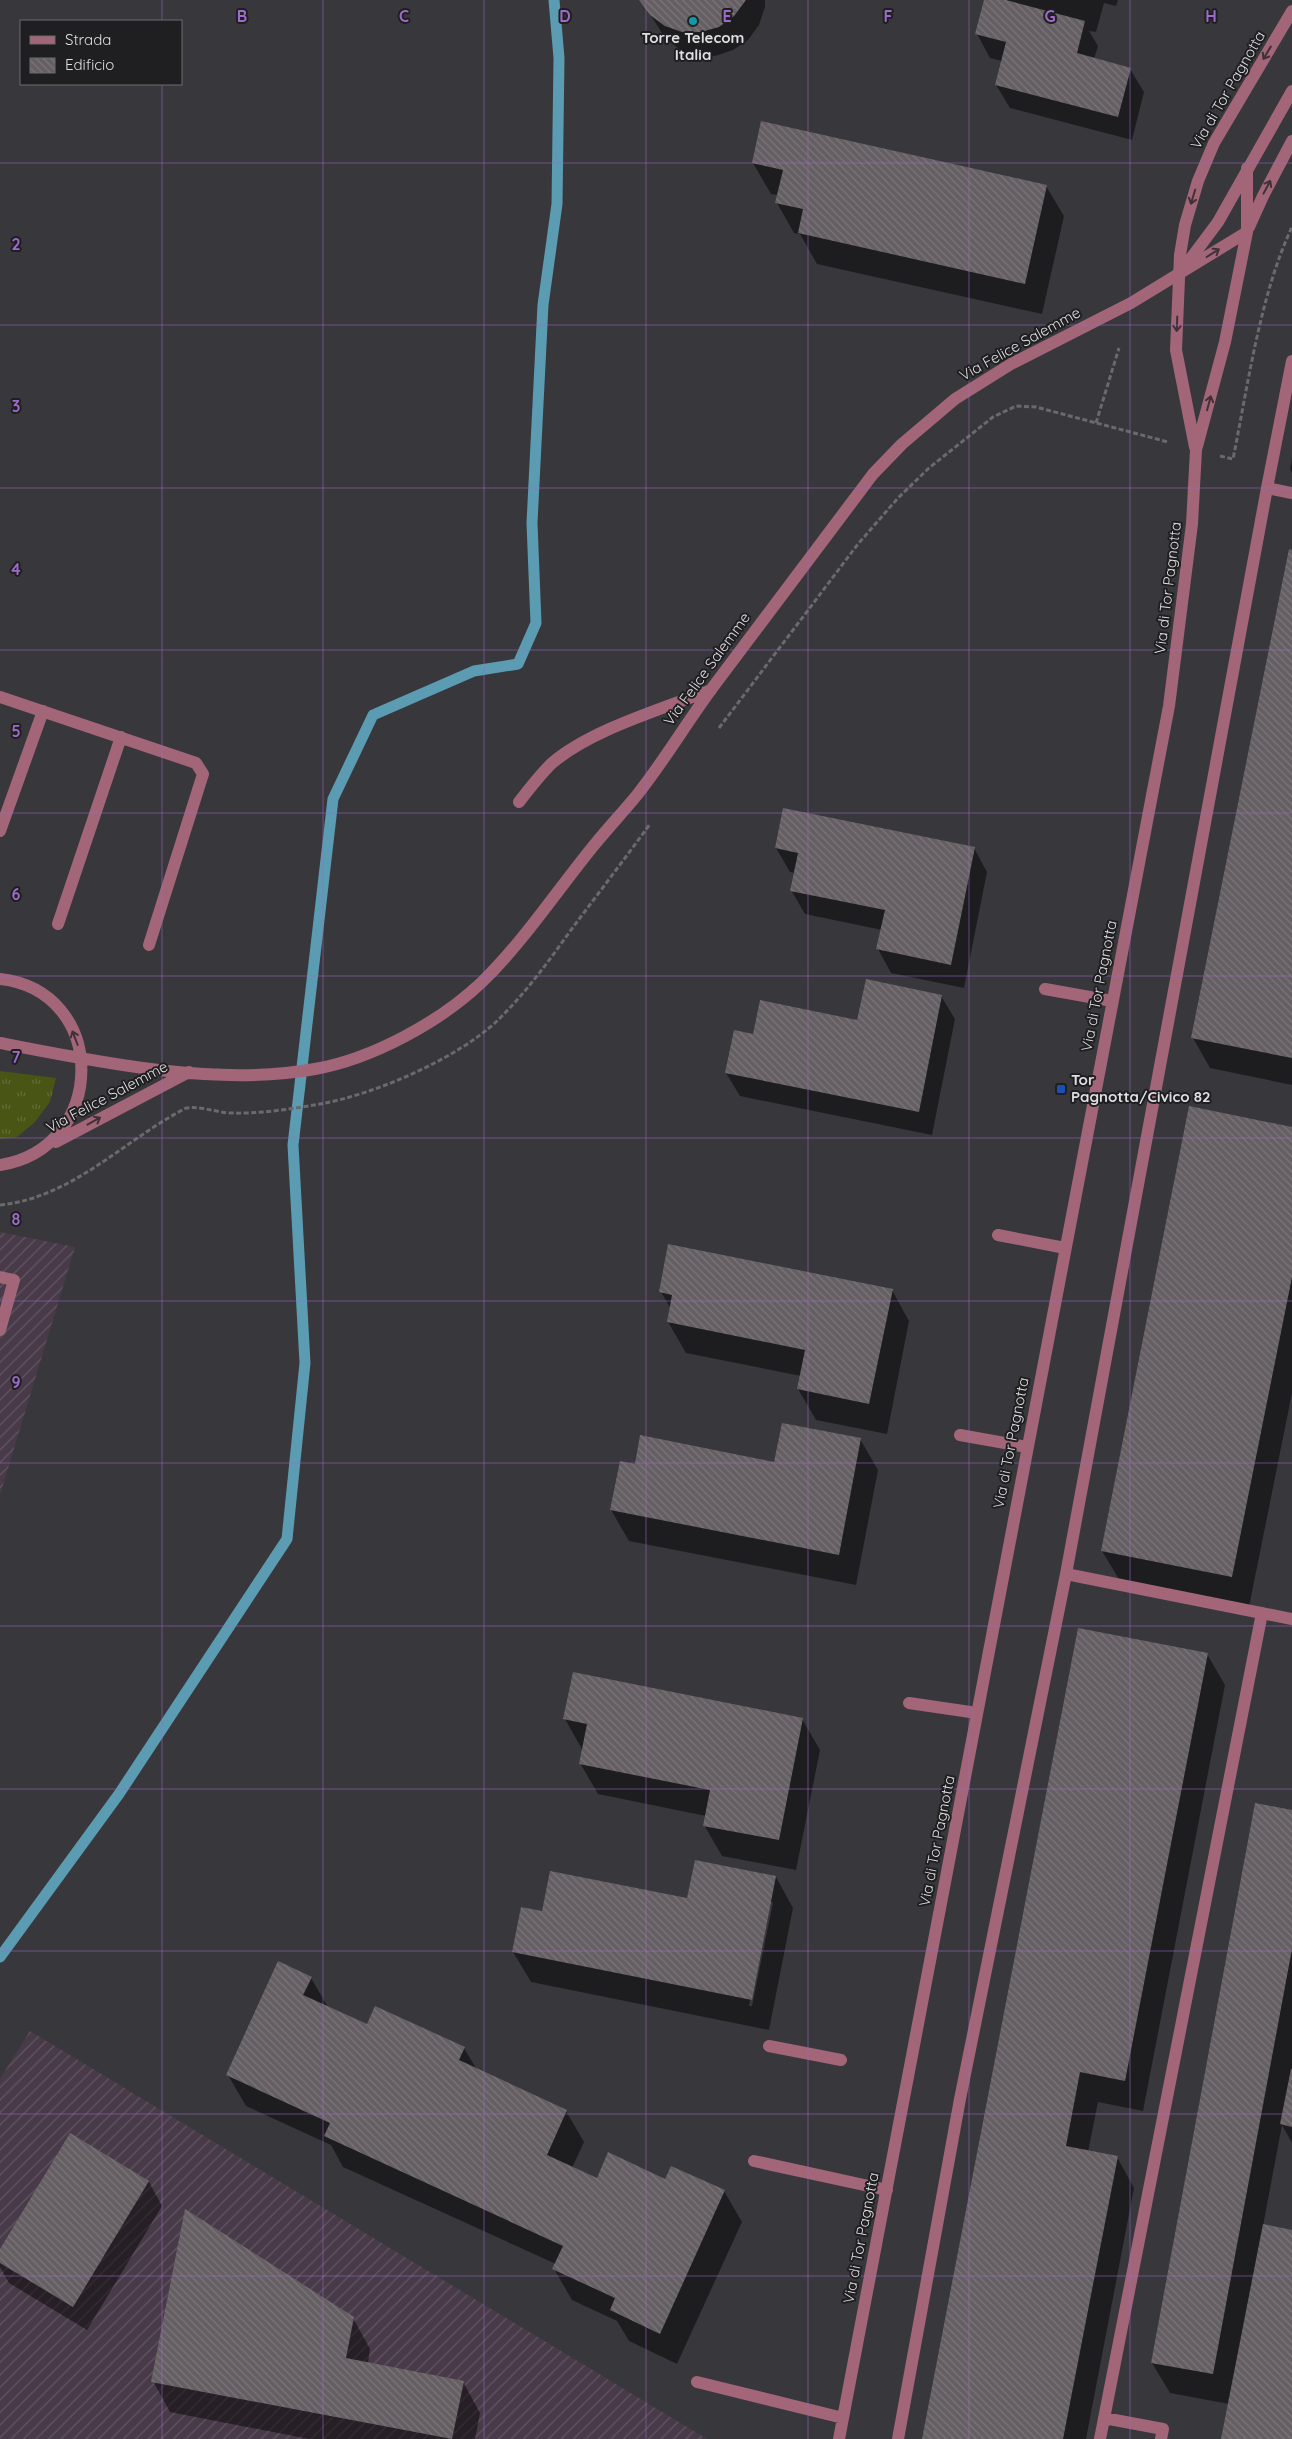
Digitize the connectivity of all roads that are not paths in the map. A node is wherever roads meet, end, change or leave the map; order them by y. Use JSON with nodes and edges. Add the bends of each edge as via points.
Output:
{"nodes":[{"id":1,"x":1292,"y":11,"type":"edge"},
{"id":2,"x":1292,"y":91,"type":"edge"},
{"id":3,"x":1292,"y":141,"type":"edge"},
{"id":4,"x":1248,"y":168,"type":"junction"},
{"id":5,"x":1247,"y":232,"type":"junction"},
{"id":6,"x":1178,"y":275,"type":"junction"},
{"id":7,"x":1292,"y":361,"type":"edge"},
{"id":8,"x":1196,"y":450,"type":"junction"},
{"id":9,"x":1267,"y":488,"type":"junction"},
{"id":10,"x":1292,"y":493,"type":"edge"},
{"id":11,"x":711,"y":690,"type":"junction"},
{"id":12,"x":0,"y":697,"type":"edge"},
{"id":13,"x":42,"y":711,"type":"junction"},
{"id":14,"x":121,"y":737,"type":"junction"},
{"id":15,"x":519,"y":802,"type":"dead end"},
{"id":16,"x":0,"y":831,"type":"edge"},
{"id":17,"x":58,"y":924,"type":"dead end"},
{"id":18,"x":149,"y":945,"type":"dead end"},
{"id":19,"x":0,"y":979,"type":"edge"},
{"id":20,"x":1045,"y":989,"type":"dead end"},
{"id":21,"x":1112,"y":1001,"type":"junction"},
{"id":22,"x":0,"y":1043,"type":"edge"},
{"id":23,"x":81,"y":1058,"type":"junction"},
{"id":24,"x":189,"y":1072,"type":"junction"},
{"id":25,"x":36,"y":1153,"type":"junction"},
{"id":26,"x":0,"y":1165,"type":"edge"},
{"id":27,"x":998,"y":1235,"type":"dead end"},
{"id":28,"x":1065,"y":1248,"type":"junction"},
{"id":29,"x":0,"y":1277,"type":"edge"},
{"id":30,"x":0,"y":1330,"type":"edge"},
{"id":31,"x":960,"y":1435,"type":"dead end"},
{"id":32,"x":1027,"y":1447,"type":"junction"},
{"id":33,"x":1066,"y":1574,"type":"junction"},
{"id":34,"x":1262,"y":1613,"type":"junction"},
{"id":35,"x":1292,"y":1619,"type":"edge"},
{"id":36,"x":909,"y":1703,"type":"dead end"},
{"id":37,"x":977,"y":1713,"type":"junction"},
{"id":38,"x":769,"y":2046,"type":"dead end"},
{"id":39,"x":841,"y":2060,"type":"dead end"},
{"id":40,"x":754,"y":2161,"type":"dead end"},
{"id":41,"x":886,"y":2190,"type":"junction"},
{"id":42,"x":697,"y":2382,"type":"dead end"},
{"id":43,"x":843,"y":2418,"type":"junction"},
{"id":44,"x":1104,"y":2418,"type":"junction"},
{"id":45,"x":839,"y":2439,"type":"edge"},
{"id":46,"x":898,"y":2439,"type":"edge"},
{"id":47,"x":1100,"y":2439,"type":"edge"},
{"id":48,"x":1161,"y":2439,"type":"edge"}],
"edges":[{"from":1,"to":6,"type":"street","name":"Via di Tor Pagnotta","one_way":true,"via":[[1214,143],[1198,180],[1185,225]]},
{"from":2,"to":4,"type":"street","name":"Via di Tor Pagnotta"},
{"from":5,"to":3,"type":"street","name":"Via di Tor Pagnotta","one_way":true},
{"from":4,"to":5,"type":"street","name":"Via di Tor Pagnotta"},
{"from":4,"to":6,"type":"street","name":"Via di Tor Pagnotta","via":[[1218,222]]},
{"from":6,"to":5,"type":"street","name":"Via Felice Salemme","one_way":true},
{"from":8,"to":5,"type":"street","name":"Via di Tor Pagnotta","one_way":true,"via":[[1225,342]]},
{"from":6,"to":8,"type":"street","name":"Via di Tor Pagnotta","one_way":true,"via":[[1176,350]]},
{"from":6,"to":11,"type":"street","name":"Via Felice Salemme","via":[[1131,303],[1011,364],[955,399],[902,444],[873,474]]},
{"from":7,"to":9,"type":"street"},
{"from":8,"to":21,"type":"street","name":"Via di Tor Pagnotta","via":[[1192,524],[1169,706]]},
{"from":9,"to":10,"type":"street"},
{"from":9,"to":33,"type":"street"},
{"from":11,"to":15,"type":"street","via":[[576,746],[552,763]]},
{"from":11,"to":24,"type":"street","name":"Via Felice Salemme","via":[[638,794],[557,896],[481,982],[432,1020],[384,1047],[316,1069],[220,1075]]},
{"from":12,"to":13,"type":"street"},
{"from":13,"to":14,"type":"street"},
{"from":13,"to":16,"type":"street"},
{"from":14,"to":17,"type":"street"},
{"from":14,"to":18,"type":"street","via":[[196,763],[203,774]]},
{"from":23,"to":19,"type":"street","name":"Via Felice Salemme","one_way":true,"via":[[73,1031],[53,1004],[25,986]]},
{"from":20,"to":21,"type":"street"},
{"from":21,"to":28,"type":"street","name":"Via di Tor Pagnotta"},
{"from":22,"to":23,"type":"street","name":"Via Felice Salemme"},
{"from":23,"to":24,"type":"street","name":"Via Felice Salemme"},
{"from":23,"to":25,"type":"street","name":"Via Felice Salemme","via":[[80,1092],[70,1119],[57,1137]]},
{"from":25,"to":24,"type":"street","name":"Via Felice Salemme","one_way":true},
{"from":25,"to":26,"type":"street","name":"Via Felice Salemme","via":[[23,1160]]},
{"from":27,"to":28,"type":"street"},
{"from":28,"to":32,"type":"street","name":"Via di Tor Pagnotta"},
{"from":29,"to":30,"type":"street","via":[[14,1280]]},
{"from":31,"to":32,"type":"street"},
{"from":32,"to":37,"type":"street","name":"Via di Tor Pagnotta"},
{"from":33,"to":34,"type":"street"},
{"from":33,"to":46,"type":"street","via":[[962,2089]]},
{"from":34,"to":35,"type":"street"},
{"from":34,"to":44,"type":"street"},
{"from":36,"to":37,"type":"street"},
{"from":37,"to":41,"type":"street","name":"Via di Tor Pagnotta"},
{"from":38,"to":39,"type":"street"},
{"from":40,"to":41,"type":"street"},
{"from":41,"to":43,"type":"street","name":"Via di Tor Pagnotta"},
{"from":42,"to":43,"type":"street"},
{"from":43,"to":45,"type":"street","name":"Via di Tor Pagnotta"},
{"from":44,"to":47,"type":"street"},
{"from":44,"to":48,"type":"street","via":[[1163,2429]]}]}
